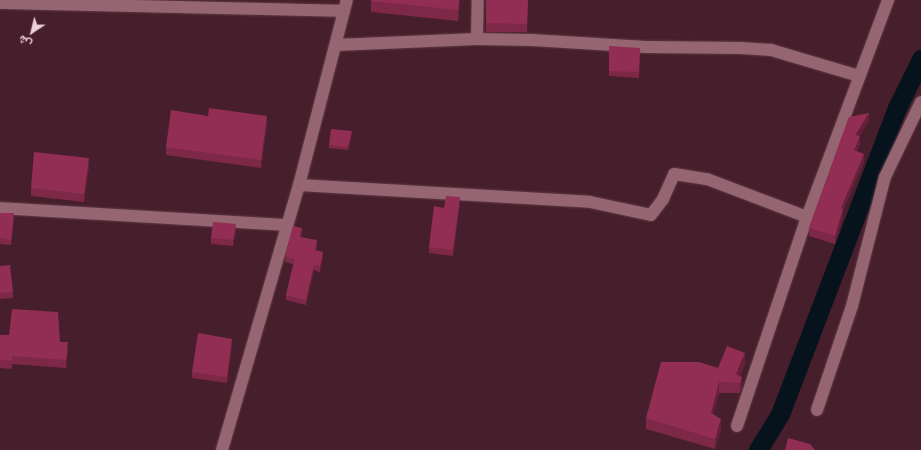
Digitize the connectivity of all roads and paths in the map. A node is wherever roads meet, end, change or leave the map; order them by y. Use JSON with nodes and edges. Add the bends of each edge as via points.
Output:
{"nodes":[{"id":1,"x":478,"y":0,"type":"edge"},
{"id":2,"x":888,"y":0,"type":"edge"},
{"id":3,"x":0,"y":3,"type":"edge"},
{"id":4,"x":346,"y":6,"type":"edge"},
{"id":5,"x":477,"y":39,"type":"junction"},
{"id":6,"x":336,"y":45,"type":"junction"},
{"id":7,"x":859,"y":76,"type":"junction"},
{"id":8,"x":921,"y":102,"type":"edge"},
{"id":9,"x":299,"y":185,"type":"junction"},
{"id":10,"x":0,"y":208,"type":"edge"},
{"id":11,"x":807,"y":217,"type":"junction"},
{"id":12,"x":286,"y":225,"type":"junction"},
{"id":13,"x":817,"y":410,"type":"dead end"},
{"id":14,"x":738,"y":426,"type":"dead end"},
{"id":15,"x":222,"y":450,"type":"edge"}],
"edges":[{"from":1,"to":5,"type":"street"},
{"from":2,"to":7,"type":"street"},
{"from":3,"to":4,"type":"street"},
{"from":4,"to":6,"type":"street"},
{"from":5,"to":6,"type":"street"},
{"from":5,"to":7,"type":"street","via":[[771,50]]},
{"from":6,"to":9,"type":"street"},
{"from":7,"to":11,"type":"street"},
{"from":8,"to":13,"type":"street","via":[[885,177],[852,306]]},
{"from":9,"to":11,"type":"street","via":[[590,202],[651,215],[663,199],[674,174],[707,179]]},
{"from":9,"to":12,"type":"street"},
{"from":10,"to":12,"type":"street"},
{"from":11,"to":14,"type":"street"},
{"from":12,"to":15,"type":"street"}]}
